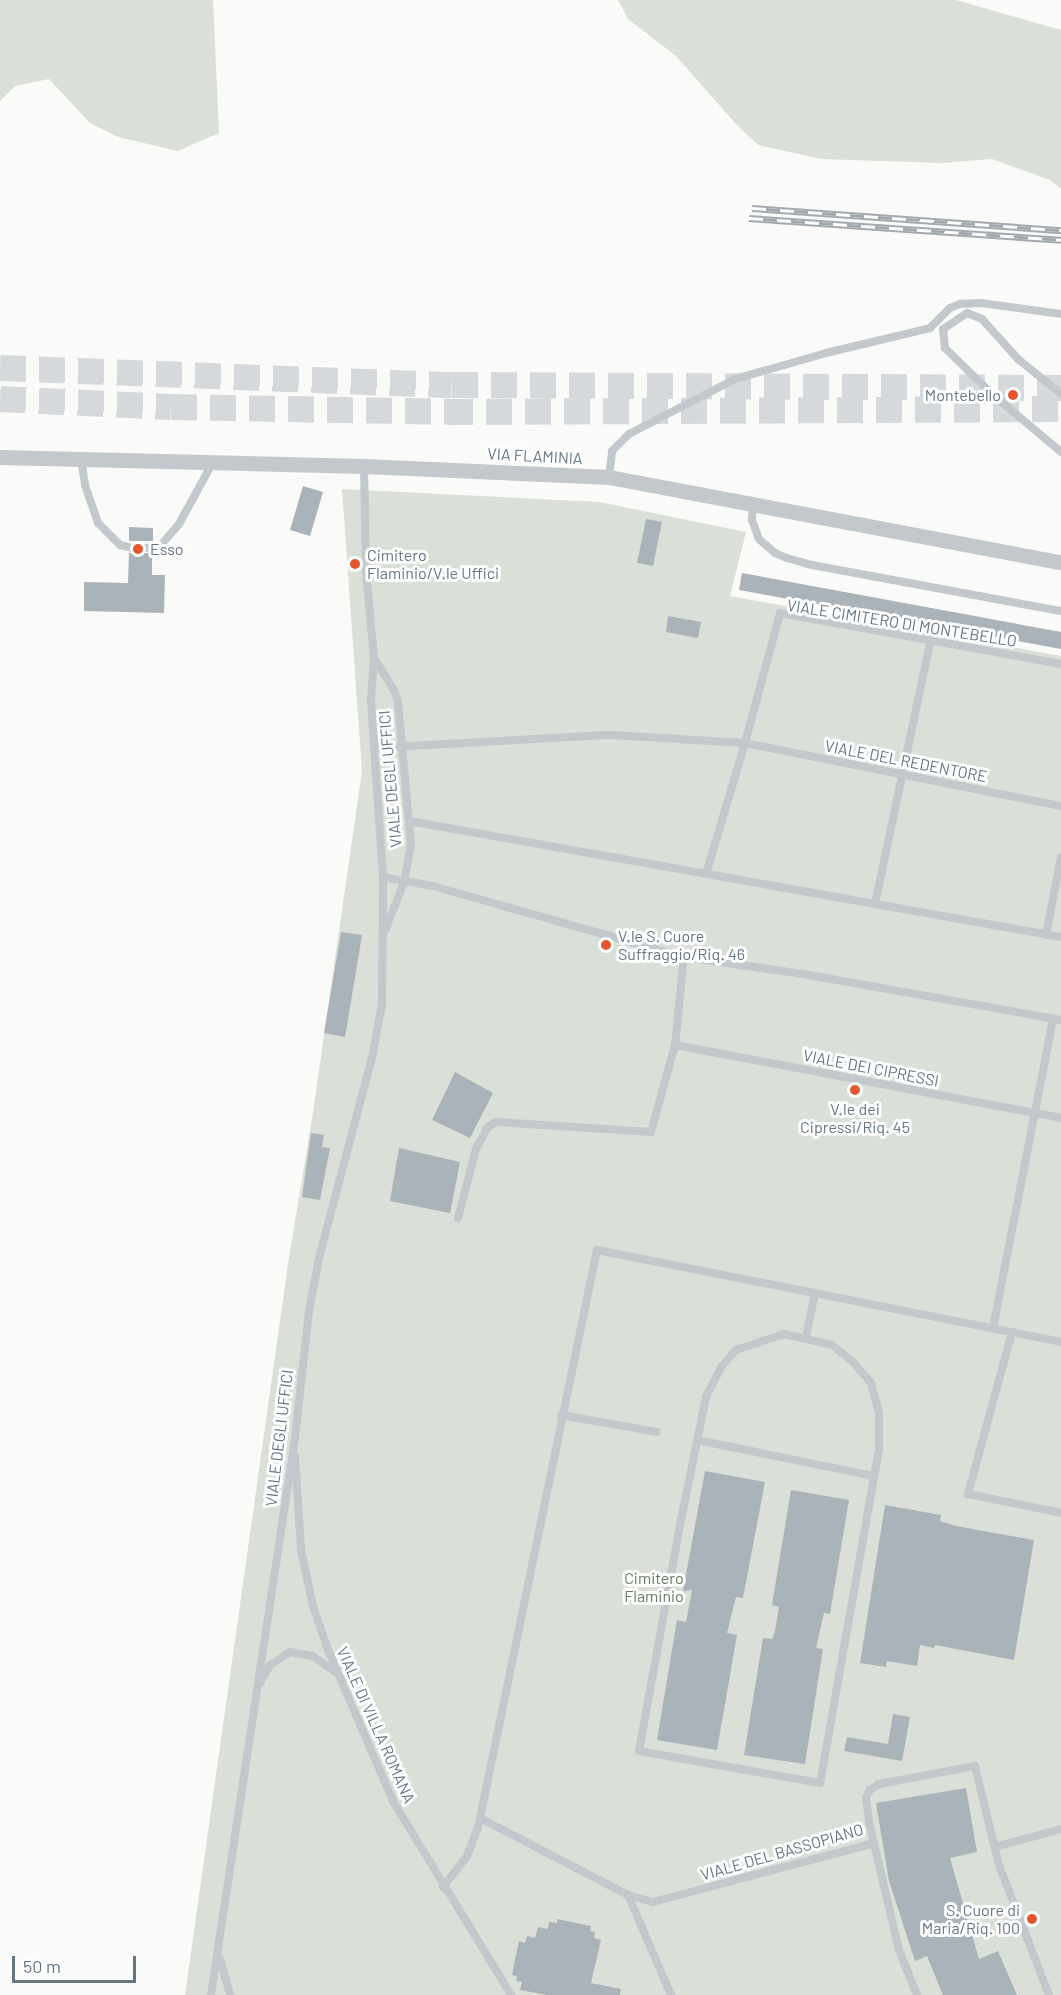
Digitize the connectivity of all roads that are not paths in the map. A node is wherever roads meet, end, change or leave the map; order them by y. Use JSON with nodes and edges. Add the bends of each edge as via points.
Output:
{"nodes":[{"id":1,"x":1061,"y":314,"type":"edge"},
{"id":2,"x":1061,"y":394,"type":"edge"},
{"id":3,"x":1061,"y":452,"type":"edge"},
{"id":4,"x":0,"y":457,"type":"edge"},
{"id":5,"x":81,"y":459,"type":"junction"},
{"id":6,"x":213,"y":462,"type":"junction"},
{"id":7,"x":364,"y":466,"type":"junction"},
{"id":8,"x":609,"y":477,"type":"junction"},
{"id":9,"x":753,"y":504,"type":"junction"},
{"id":10,"x":1061,"y":562,"type":"edge"},
{"id":11,"x":1061,"y":611,"type":"edge"},
{"id":12,"x":931,"y":639,"type":"junction"},
{"id":13,"x":374,"y":658,"type":"junction"},
{"id":14,"x":1061,"y":664,"type":"edge"},
{"id":15,"x":745,"y":743,"type":"junction"},
{"id":16,"x":403,"y":745,"type":"junction"},
{"id":17,"x":375,"y":748,"type":"junction"},
{"id":18,"x":902,"y":775,"type":"junction"},
{"id":19,"x":1061,"y":806,"type":"edge"},
{"id":20,"x":409,"y":821,"type":"junction"},
{"id":21,"x":1061,"y":857,"type":"edge"},
{"id":22,"x":706,"y":874,"type":"junction"},
{"id":23,"x":383,"y":877,"type":"junction"},
{"id":24,"x":404,"y":882,"type":"junction"},
{"id":25,"x":875,"y":904,"type":"junction"},
{"id":26,"x":384,"y":935,"type":"junction"},
{"id":27,"x":1046,"y":935,"type":"junction"},
{"id":28,"x":1061,"y":937,"type":"edge"},
{"id":29,"x":684,"y":957,"type":"junction"},
{"id":30,"x":1057,"y":1020,"type":"edge"},
{"id":31,"x":675,"y":1045,"type":"junction"},
{"id":32,"x":1034,"y":1113,"type":"junction"},
{"id":33,"x":1061,"y":1118,"type":"edge"},
{"id":34,"x":458,"y":1218,"type":"dead end"},
{"id":35,"x":815,"y":1293,"type":"junction"},
{"id":36,"x":993,"y":1328,"type":"junction"},
{"id":37,"x":1012,"y":1332,"type":"junction"},
{"id":38,"x":806,"y":1337,"type":"junction"},
{"id":39,"x":1061,"y":1342,"type":"edge"},
{"id":40,"x":561,"y":1415,"type":"junction"},
{"id":41,"x":657,"y":1432,"type":"dead end"},
{"id":42,"x":294,"y":1438,"type":"junction"},
{"id":43,"x":697,"y":1440,"type":"junction"},
{"id":44,"x":874,"y":1476,"type":"junction"},
{"id":45,"x":1061,"y":1514,"type":"edge"},
{"id":46,"x":337,"y":1674,"type":"junction"},
{"id":47,"x":254,"y":1704,"type":"junction"},
{"id":48,"x":480,"y":1818,"type":"junction"},
{"id":49,"x":1061,"y":1829,"type":"edge"},
{"id":50,"x":874,"y":1843,"type":"junction"},
{"id":51,"x":994,"y":1847,"type":"junction"},
{"id":52,"x":443,"y":1887,"type":"junction"},
{"id":53,"x":627,"y":1895,"type":"junction"},
{"id":54,"x":219,"y":1948,"type":"junction"},
{"id":55,"x":510,"y":1994,"type":"edge"},
{"id":56,"x":212,"y":1995,"type":"edge"},
{"id":57,"x":230,"y":1995,"type":"edge"},
{"id":58,"x":671,"y":1995,"type":"edge"},
{"id":59,"x":917,"y":1995,"type":"edge"},
{"id":60,"x":1049,"y":1995,"type":"edge"}],
"edges":[{"from":1,"to":8,"type":"lane","via":[[981,303],[960,304],[950,308],[930,328],[735,379],[629,434],[612,451]]},
{"from":2,"to":3,"type":"lane","via":[[1018,360],[982,319],[967,313],[943,329],[945,348]]},
{"from":4,"to":5,"type":"street","name":"VIA FLAMINIA"},
{"from":5,"to":6,"type":"street","name":"VIA FLAMINIA"},
{"from":5,"to":6,"type":"lane","via":[[98,523],[120,545],[138,549],[159,546],[172,531]]},
{"from":6,"to":7,"type":"street","name":"VIA FLAMINIA"},
{"from":7,"to":8,"type":"street","name":"VIA FLAMINIA"},
{"from":7,"to":13,"type":"lane","name":"VIALE DEGLI UFFICI","via":[[366,570]]},
{"from":8,"to":9,"type":"street","name":"VIA FLAMINIA"},
{"from":9,"to":10,"type":"street","name":"VIA FLAMINIA"},
{"from":9,"to":11,"type":"lane","via":[[752,520],[759,539],[787,558]]},
{"from":12,"to":14,"type":"lane","name":"VIALE CIMITERO DI MONTEBELLO"},
{"from":12,"to":15,"type":"lane","name":"VIALE CIMITERO DI MONTEBELLO","via":[[780,613]]},
{"from":12,"to":18,"type":"lane"},
{"from":13,"to":16,"type":"lane","name":"VIALE DEGLI UFFICI","via":[[396,695]]},
{"from":13,"to":17,"type":"lane","name":"VIALE DEGLI UFFICI","via":[[371,699]]},
{"from":15,"to":16,"type":"lane","via":[[611,735]]},
{"from":15,"to":18,"type":"lane","name":"VIALE DEL REDENTORE"},
{"from":15,"to":22,"type":"lane"},
{"from":16,"to":17,"type":"lane"},
{"from":16,"to":20,"type":"lane","name":"VIALE DEGLI UFFICI"},
{"from":17,"to":23,"type":"lane","name":"VIALE DEGLI UFFICI"},
{"from":18,"to":19,"type":"lane","name":"VIALE DEL REDENTORE"},
{"from":18,"to":25,"type":"lane"},
{"from":20,"to":22,"type":"lane"},
{"from":20,"to":24,"type":"lane","name":"VIALE DEGLI UFFICI","via":[[410,850]]},
{"from":21,"to":27,"type":"lane"},
{"from":22,"to":25,"type":"lane"},
{"from":23,"to":24,"type":"lane"},
{"from":23,"to":26,"type":"lane","name":"VIALE DEGLI UFFICI"},
{"from":24,"to":26,"type":"lane","name":"VIALE DEGLI UFFICI"},
{"from":24,"to":29,"type":"lane","via":[[433,886]]},
{"from":25,"to":27,"type":"lane"},
{"from":26,"to":42,"type":"lane","name":"VIALE DEGLI UFFICI","via":[[379,1030],[315,1276]]},
{"from":27,"to":28,"type":"lane"},
{"from":29,"to":30,"type":"lane","via":[[803,974]]},
{"from":29,"to":31,"type":"lane"},
{"from":30,"to":32,"type":"lane"},
{"from":31,"to":32,"type":"lane","name":"VIALE DEI CIPRESSI"},
{"from":31,"to":34,"type":"lane","via":[[651,1131],[496,1122],[476,1149]]},
{"from":32,"to":33,"type":"lane","name":"VIALE DEI CIPRESSI"},
{"from":32,"to":36,"type":"lane"},
{"from":35,"to":36,"type":"lane"},
{"from":35,"to":38,"type":"lane"},
{"from":35,"to":40,"type":"lane","via":[[597,1250]]},
{"from":36,"to":37,"type":"lane"},
{"from":37,"to":39,"type":"lane"},
{"from":37,"to":45,"type":"lane","via":[[968,1494]]},
{"from":38,"to":43,"type":"lane","via":[[784,1334],[736,1350],[721,1367],[706,1397]]},
{"from":38,"to":44,"type":"lane","via":[[832,1345],[871,1383],[879,1413]]},
{"from":40,"to":41,"type":"lane"},
{"from":40,"to":48,"type":"lane"},
{"from":42,"to":46,"type":"lane","name":"VIALE DI VILLA ROMANA","via":[[301,1550],[313,1606]]},
{"from":42,"to":47,"type":"lane","name":"VIALE DEGLI UFFICI"},
{"from":43,"to":44,"type":"lane"},
{"from":43,"to":44,"type":"lane","via":[[639,1751],[820,1783]]},
{"from":46,"to":47,"type":"lane","via":[[313,1656],[290,1652],[266,1670]]},
{"from":46,"to":52,"type":"lane","name":"VIALE DI VILLA ROMANA","via":[[394,1803]]},
{"from":47,"to":54,"type":"lane","name":"VIALE DEGLI UFFICI"},
{"from":48,"to":52,"type":"lane","via":[[467,1856]]},
{"from":48,"to":53,"type":"lane","name":"VIALE DEL BASSOPIANO"},
{"from":49,"to":51,"type":"lane"},
{"from":50,"to":51,"type":"lane","name":"VIALE DEL BASSOPIANO","via":[[866,1802],[875,1785],[975,1766]]},
{"from":50,"to":53,"type":"lane","name":"VIALE DEL BASSOPIANO","via":[[653,1902]]},
{"from":50,"to":59,"type":"lane","via":[[899,1950]]},
{"from":51,"to":60,"type":"lane"},
{"from":52,"to":55,"type":"lane","name":"VIALE DI VILLA ROMANA"},
{"from":53,"to":58,"type":"lane"},
{"from":54,"to":56,"type":"lane","name":"VIALE DEGLI UFFICI"},
{"from":54,"to":57,"type":"lane"}]}
